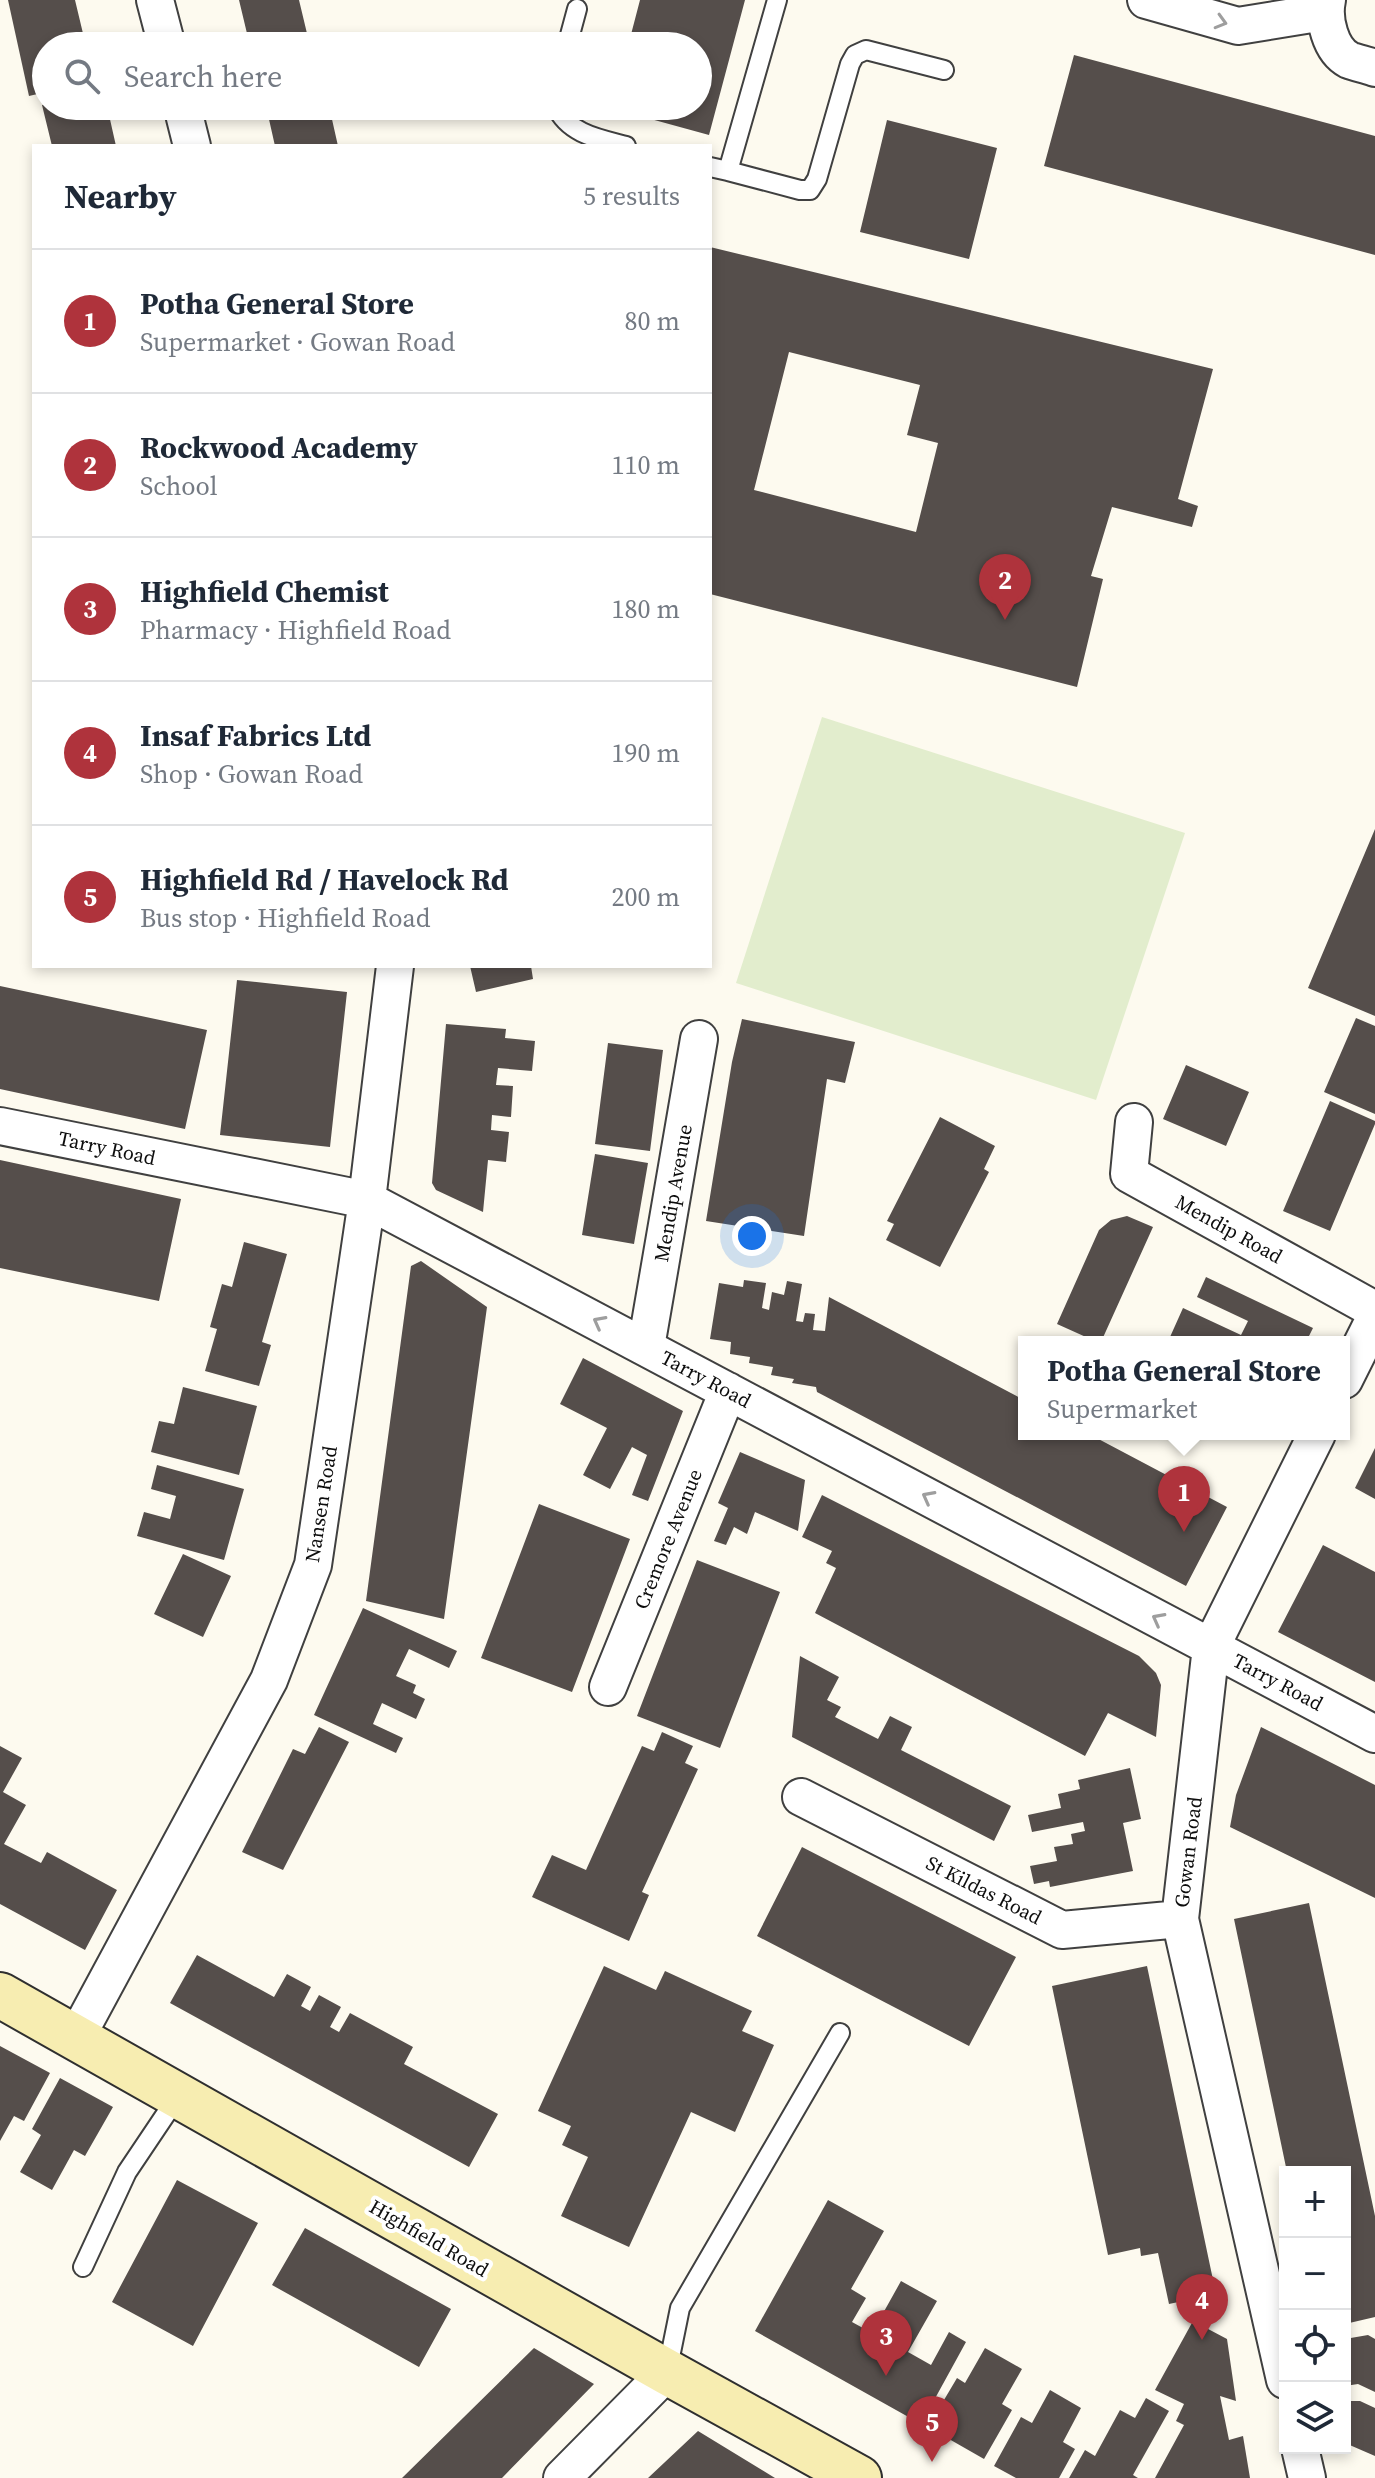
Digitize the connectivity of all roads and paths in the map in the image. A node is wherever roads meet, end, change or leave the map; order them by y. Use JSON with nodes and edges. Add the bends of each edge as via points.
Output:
{"nodes":[{"id":1,"x":155,"y":0,"type":"edge"},
{"id":2,"x":777,"y":0,"type":"edge"},
{"id":3,"x":1146,"y":0,"type":"edge"},
{"id":4,"x":1326,"y":6,"type":"edge"},
{"id":5,"x":577,"y":9,"type":"dead end"},
{"id":6,"x":163,"y":32,"type":"edge"},
{"id":7,"x":571,"y":32,"type":"edge"},
{"id":8,"x":1375,"y":68,"type":"edge"},
{"id":9,"x":944,"y":70,"type":"dead end"},
{"id":10,"x":186,"y":120,"type":"edge"},
{"id":11,"x":564,"y":120,"type":"edge"},
{"id":12,"x":192,"y":144,"type":"edge"},
{"id":13,"x":620,"y":144,"type":"edge"},
{"id":14,"x":719,"y":169,"type":"edge"},
{"id":15,"x":395,"y":968,"type":"edge"},
{"id":16,"x":699,"y":1039,"type":"dead end"},
{"id":17,"x":1134,"y":1122,"type":"dead end"},
{"id":18,"x":0,"y":1126,"type":"edge"},
{"id":19,"x":367,"y":1200,"type":"junction"},
{"id":20,"x":1375,"y":1310,"type":"edge"},
{"id":21,"x":1375,"y":1318,"type":"edge"},
{"id":22,"x":646,"y":1347,"type":"junction"},
{"id":23,"x":1350,"y":1368,"type":"edge"},
{"id":24,"x":728,"y":1391,"type":"junction"},
{"id":25,"x":1314,"y":1440,"type":"edge"},
{"id":26,"x":1211,"y":1647,"type":"junction"},
{"id":27,"x":608,"y":1687,"type":"dead end"},
{"id":28,"x":1375,"y":1734,"type":"edge"},
{"id":29,"x":801,"y":1797,"type":"dead end"},
{"id":30,"x":1180,"y":1919,"type":"junction"},
{"id":31,"x":0,"y":1995,"type":"edge"},
{"id":32,"x":840,"y":2033,"type":"dead end"},
{"id":33,"x":76,"y":2038,"type":"junction"},
{"id":34,"x":178,"y":2096,"type":"junction"},
{"id":35,"x":83,"y":2267,"type":"dead end"},
{"id":36,"x":1279,"y":2354,"type":"edge"},
{"id":37,"x":667,"y":2372,"type":"junction"},
{"id":38,"x":1301,"y":2454,"type":"edge"},
{"id":39,"x":562,"y":2478,"type":"edge"},
{"id":40,"x":859,"y":2478,"type":"edge"},
{"id":41,"x":1307,"y":2478,"type":"edge"}],
"edges":[{"from":1,"to":6,"type":"street"},
{"from":2,"to":14,"type":"lane"},
{"from":3,"to":4,"type":"street","one_way":true,"via":[[1238,26]]},
{"from":4,"to":8,"type":"street","via":[[1330,36],[1346,59]]},
{"from":5,"to":7,"type":"lane"},
{"from":9,"to":14,"type":"lane","via":[[866,50],[855,55],[810,190]]},
{"from":10,"to":12,"type":"street"},
{"from":11,"to":13,"type":"lane","via":[[578,131]]},
{"from":15,"to":19,"type":"street","name":"Nansen Road"},
{"from":16,"to":22,"type":"street","name":"Mendip Avenue"},
{"from":17,"to":20,"type":"street","name":"Mendip Road","via":[[1129,1174]]},
{"from":18,"to":19,"type":"street","name":"Tarry Road"},
{"from":22,"to":19,"type":"street","name":"Tarry Road","one_way":true},
{"from":19,"to":33,"type":"street","name":"Nansen Road","via":[[313,1565],[269,1680]]},
{"from":21,"to":23,"type":"street"},
{"from":22,"to":24,"type":"street","name":"Tarry Road"},
{"from":26,"to":24,"type":"street","name":"Tarry Road","one_way":true},
{"from":24,"to":27,"type":"street","name":"Cremore Avenue"},
{"from":25,"to":26,"type":"street","name":"Gowan Road"},
{"from":26,"to":28,"type":"street","name":"Tarry Road"},
{"from":26,"to":30,"type":"street","name":"Gowan Road"},
{"from":29,"to":30,"type":"street","name":"St Kildas Road","via":[[1062,1930]]},
{"from":30,"to":36,"type":"street","name":"Gowan Road"},
{"from":31,"to":33,"type":"main road","name":"Highfield Road"},
{"from":32,"to":37,"type":"lane","via":[[680,2308]]},
{"from":33,"to":34,"type":"main road","name":"Highfield Road"},
{"from":34,"to":35,"type":"lane","via":[[127,2172]]},
{"from":34,"to":37,"type":"main road","name":"Highfield Road"},
{"from":37,"to":39,"type":"street"},
{"from":37,"to":40,"type":"main road","name":"Highfield Road"},
{"from":38,"to":41,"type":"street"}]}
